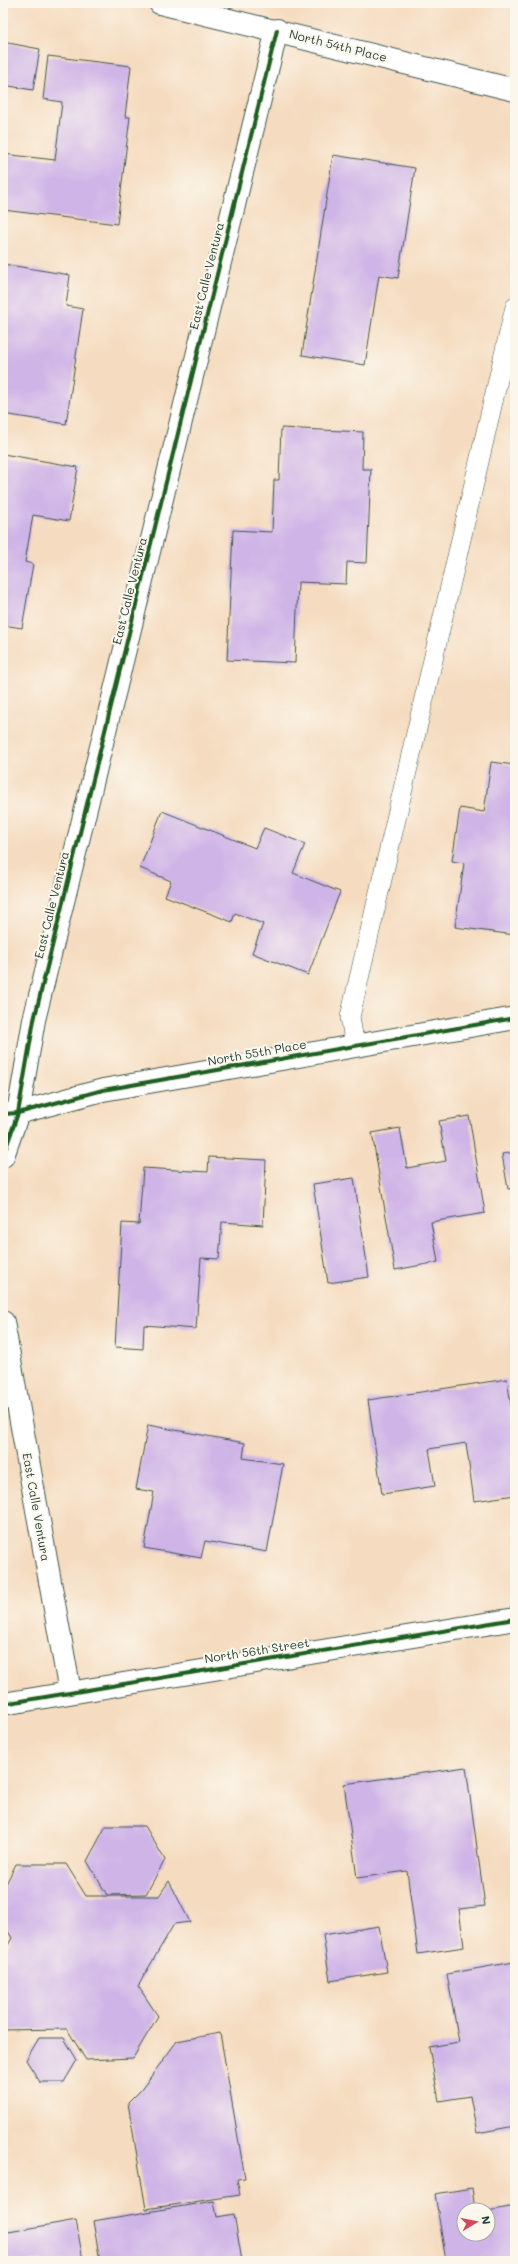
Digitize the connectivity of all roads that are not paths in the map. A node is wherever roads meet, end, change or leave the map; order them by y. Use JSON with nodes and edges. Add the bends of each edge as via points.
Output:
{"nodes":[{"id":1,"x":160,"y":3,"type":"edge"},
{"id":2,"x":277,"y":30,"type":"junction"},
{"id":3,"x":515,"y":90,"type":"edge"},
{"id":4,"x":515,"y":307,"type":"edge"},
{"id":5,"x":515,"y":1018,"type":"edge"},
{"id":6,"x":355,"y":1046,"type":"junction"},
{"id":7,"x":11,"y":1113,"type":"edge"},
{"id":8,"x":3,"y":1156,"type":"edge"},
{"id":9,"x":3,"y":1322,"type":"edge"},
{"id":10,"x":515,"y":1620,"type":"edge"},
{"id":11,"x":70,"y":1692,"type":"junction"},
{"id":12,"x":3,"y":1704,"type":"edge"}],
"edges":[{"from":1,"to":2,"type":"street","name":"North 54th Place"},
{"from":2,"to":3,"type":"street","name":"North 54th Place"},
{"from":2,"to":7,"type":"street","name":"East Calle Ventura"},
{"from":4,"to":6,"type":"lane","via":[[350,1017]]},
{"from":5,"to":6,"type":"street","name":"North 55th Place"},
{"from":6,"to":7,"type":"street","name":"North 55th Place","via":[[103,1090]]},
{"from":7,"to":8,"type":"street","name":"East Calle Ventura"},
{"from":9,"to":11,"type":"street","name":"East Calle Ventura"},
{"from":10,"to":11,"type":"street","name":"North 56th Street"},
{"from":11,"to":12,"type":"street","name":"North 56th Street"}]}
